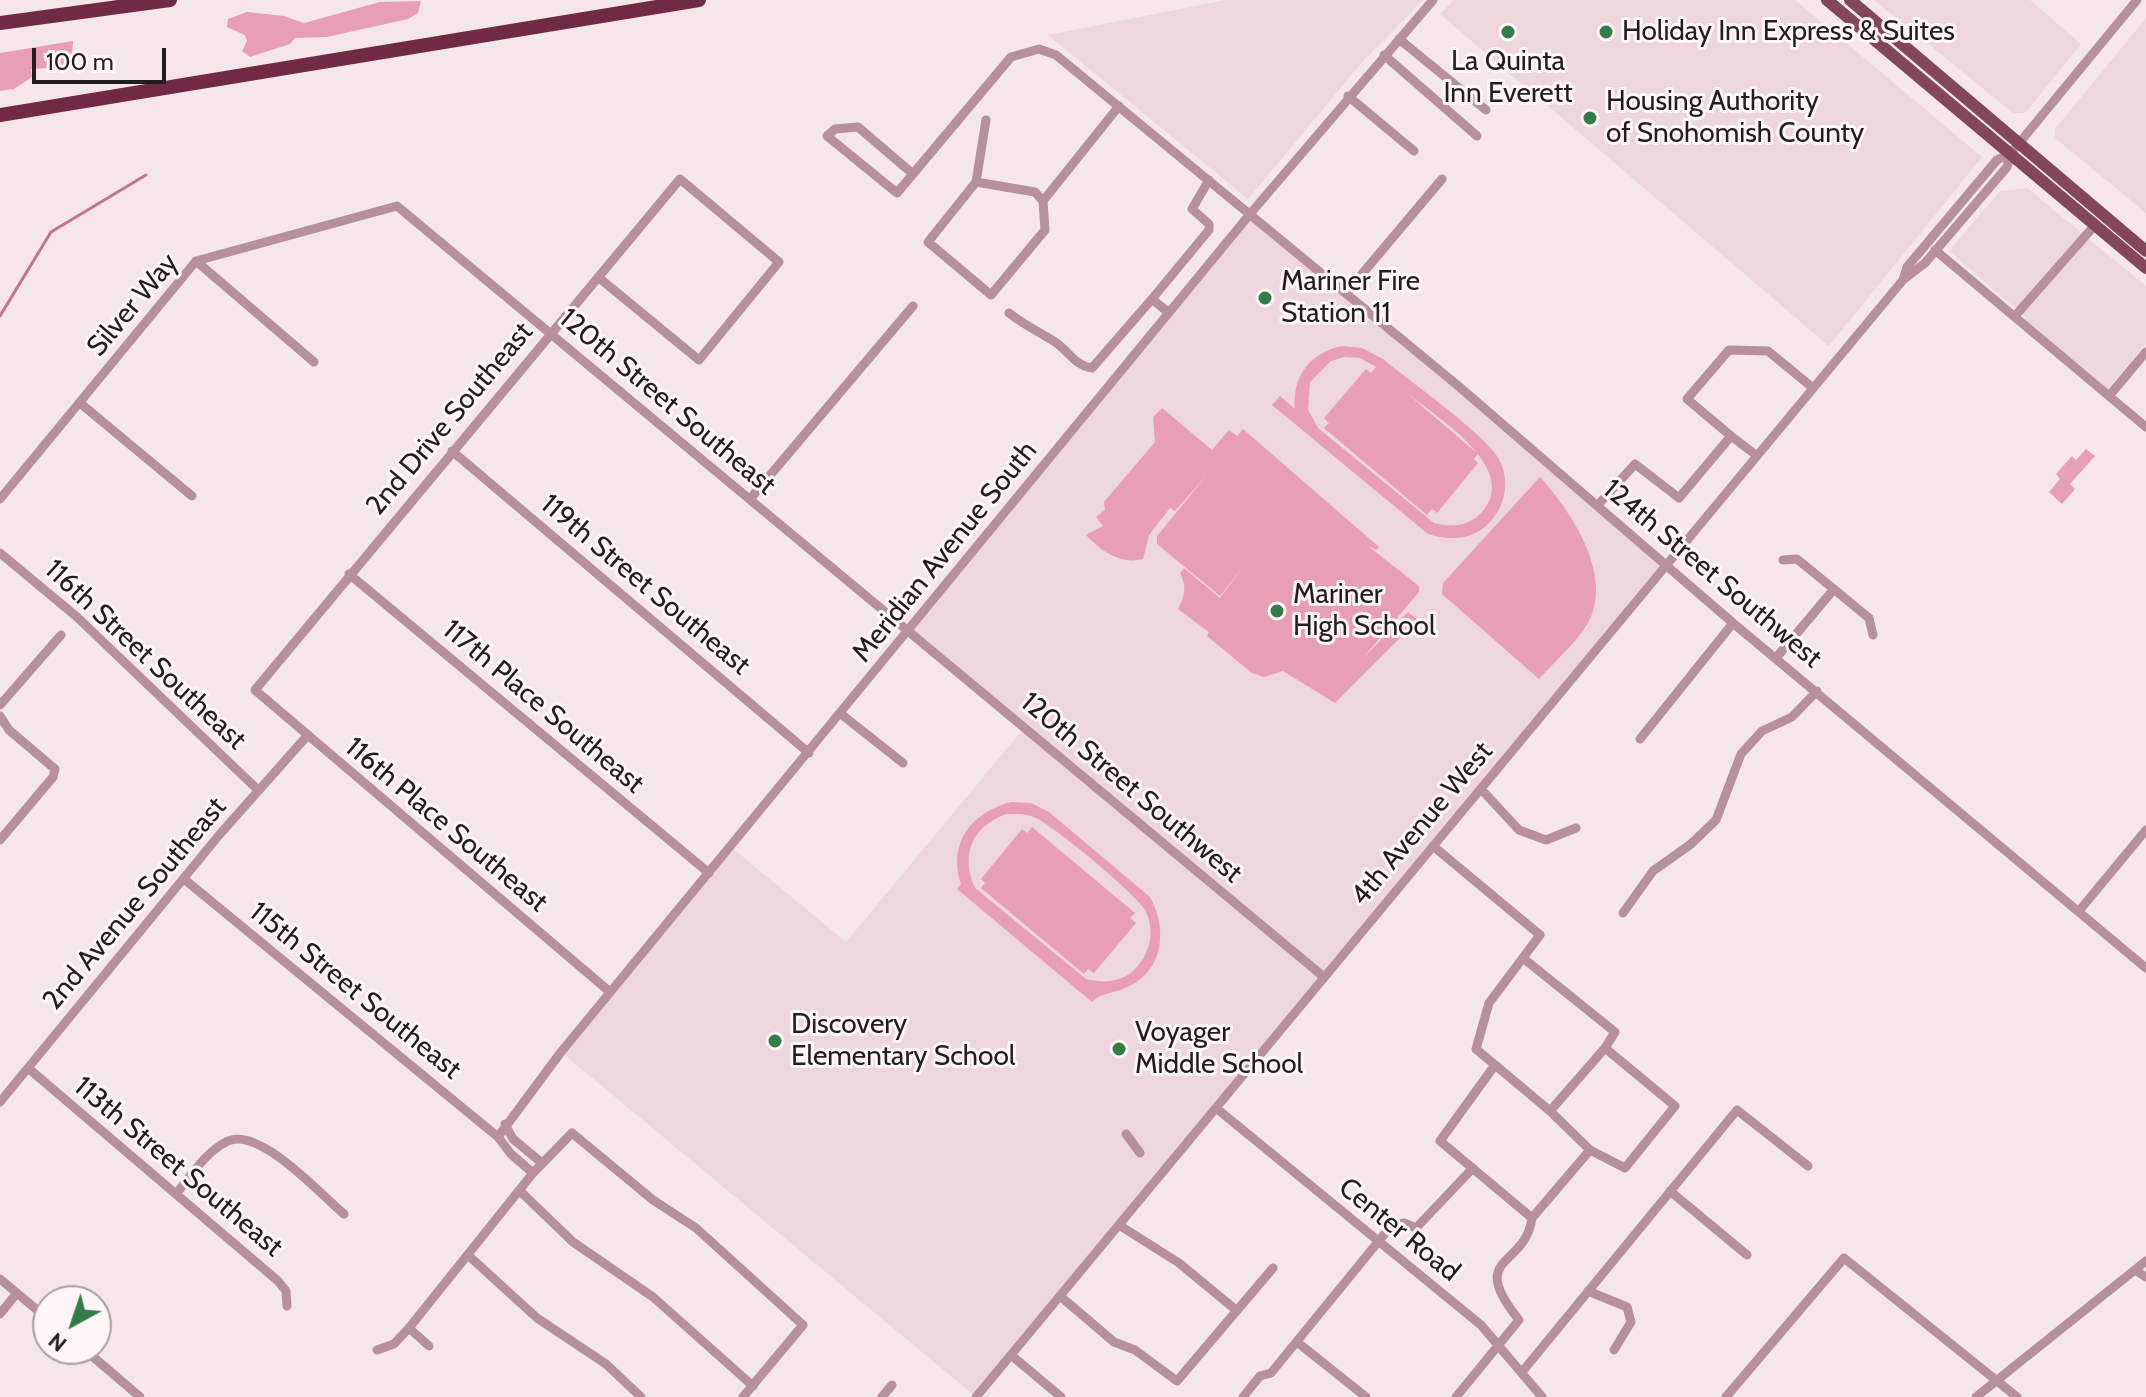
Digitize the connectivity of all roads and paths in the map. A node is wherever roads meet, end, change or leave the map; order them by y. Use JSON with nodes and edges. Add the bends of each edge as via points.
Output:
{"nodes":[{"id":1,"x":170,"y":0,"type":"edge"},
{"id":2,"x":699,"y":0,"type":"edge"},
{"id":3,"x":1433,"y":0,"type":"edge"},
{"id":4,"x":1827,"y":0,"type":"edge"},
{"id":5,"x":1850,"y":0,"type":"edge"},
{"id":6,"x":2137,"y":0,"type":"edge"},
{"id":7,"x":0,"y":23,"type":"edge"},
{"id":8,"x":1399,"y":39,"type":"junction"},
{"id":9,"x":1384,"y":55,"type":"junction"},
{"id":10,"x":1348,"y":96,"type":"junction"},
{"id":11,"x":1119,"y":106,"type":"junction"},
{"id":12,"x":1486,"y":110,"type":"dead end"},
{"id":13,"x":0,"y":115,"type":"edge"},
{"id":14,"x":986,"y":120,"type":"dead end"},
{"id":15,"x":1477,"y":136,"type":"dead end"},
{"id":16,"x":2015,"y":148,"type":"junction"},
{"id":17,"x":1414,"y":151,"type":"dead end"},
{"id":18,"x":913,"y":174,"type":"junction"},
{"id":19,"x":1442,"y":179,"type":"dead end"},
{"id":20,"x":1209,"y":180,"type":"junction"},
{"id":21,"x":976,"y":182,"type":"junction"},
{"id":22,"x":1043,"y":201,"type":"junction"},
{"id":23,"x":397,"y":206,"type":"joint"},
{"id":24,"x":1250,"y":214,"type":"junction"},
{"id":25,"x":2095,"y":225,"type":"junction"},
{"id":26,"x":1935,"y":250,"type":"junction"},
{"id":27,"x":2146,"y":251,"type":"edge"},
{"id":28,"x":196,"y":261,"type":"junction"},
{"id":29,"x":2146,"y":268,"type":"edge"},
{"id":30,"x":598,"y":277,"type":"junction"},
{"id":31,"x":1903,"y":280,"type":"junction"},
{"id":32,"x":1346,"y":293,"type":"junction"},
{"id":33,"x":1152,"y":299,"type":"junction"},
{"id":34,"x":913,"y":306,"type":"dead end"},
{"id":35,"x":1009,"y":313,"type":"dead end"},
{"id":36,"x":1169,"y":313,"type":"junction"},
{"id":37,"x":2015,"y":316,"type":"junction"},
{"id":38,"x":550,"y":333,"type":"junction"},
{"id":39,"x":2146,"y":352,"type":"edge"},
{"id":40,"x":314,"y":362,"type":"dead end"},
{"id":41,"x":1813,"y":388,"type":"junction"},
{"id":42,"x":2109,"y":396,"type":"junction"},
{"id":43,"x":80,"y":403,"type":"junction"},
{"id":44,"x":2146,"y":427,"type":"edge"},
{"id":45,"x":1731,"y":436,"type":"junction"},
{"id":46,"x":452,"y":451,"type":"junction"},
{"id":47,"x":1756,"y":455,"type":"junction"},
{"id":48,"x":192,"y":496,"type":"dead end"},
{"id":49,"x":0,"y":499,"type":"edge"},
{"id":50,"x":750,"y":499,"type":"junction"},
{"id":51,"x":1597,"y":506,"type":"junction"},
{"id":52,"x":1,"y":556,"type":"edge"},
{"id":53,"x":1783,"y":560,"type":"dead end"},
{"id":54,"x":1665,"y":565,"type":"junction"},
{"id":55,"x":349,"y":574,"type":"junction"},
{"id":56,"x":1834,"y":589,"type":"junction"},
{"id":57,"x":1733,"y":623,"type":"junction"},
{"id":58,"x":910,"y":631,"type":"junction"},
{"id":59,"x":61,"y":635,"type":"dead end"},
{"id":60,"x":1873,"y":635,"type":"dead end"},
{"id":61,"x":1776,"y":658,"type":"junction"},
{"id":62,"x":255,"y":690,"type":"joint"},
{"id":63,"x":1817,"y":691,"type":"junction"},
{"id":64,"x":0,"y":705,"type":"edge"},
{"id":65,"x":841,"y":714,"type":"junction"},
{"id":66,"x":0,"y":716,"type":"edge"},
{"id":67,"x":307,"y":736,"type":"junction"},
{"id":68,"x":1640,"y":739,"type":"dead end"},
{"id":69,"x":809,"y":753,"type":"junction"},
{"id":70,"x":903,"y":763,"type":"dead end"},
{"id":71,"x":1481,"y":789,"type":"junction"},
{"id":72,"x":258,"y":790,"type":"junction"},
{"id":73,"x":1576,"y":828,"type":"dead end"},
{"id":74,"x":2146,"y":830,"type":"edge"},
{"id":75,"x":0,"y":840,"type":"edge"},
{"id":76,"x":1433,"y":846,"type":"junction"},
{"id":77,"x":709,"y":873,"type":"junction"},
{"id":78,"x":184,"y":879,"type":"junction"},
{"id":79,"x":2079,"y":911,"type":"junction"},
{"id":80,"x":1623,"y":913,"type":"dead end"},
{"id":81,"x":1523,"y":958,"type":"junction"},
{"id":82,"x":2146,"y":968,"type":"edge"},
{"id":83,"x":1324,"y":977,"type":"junction"},
{"id":84,"x":610,"y":992,"type":"junction"},
{"id":85,"x":1605,"y":1048,"type":"junction"},
{"id":86,"x":1495,"y":1065,"type":"junction"},
{"id":87,"x":28,"y":1068,"type":"junction"},
{"id":88,"x":0,"y":1102,"type":"edge"},
{"id":89,"x":1216,"y":1108,"type":"junction"},
{"id":90,"x":1550,"y":1111,"type":"junction"},
{"id":91,"x":505,"y":1124,"type":"junction"},
{"id":92,"x":1126,"y":1134,"type":"dead end"},
{"id":93,"x":498,"y":1137,"type":"junction"},
{"id":94,"x":1590,"y":1150,"type":"junction"},
{"id":95,"x":1140,"y":1153,"type":"dead end"},
{"id":96,"x":542,"y":1163,"type":"junction"},
{"id":97,"x":1808,"y":1166,"type":"dead end"},
{"id":98,"x":1473,"y":1168,"type":"junction"},
{"id":99,"x":533,"y":1173,"type":"junction"},
{"id":100,"x":1670,"y":1191,"type":"junction"},
{"id":101,"x":521,"y":1192,"type":"junction"},
{"id":102,"x":176,"y":1194,"type":"junction"},
{"id":103,"x":344,"y":1214,"type":"dead end"},
{"id":104,"x":1532,"y":1218,"type":"junction"},
{"id":105,"x":1119,"y":1225,"type":"junction"},
{"id":106,"x":1378,"y":1242,"type":"junction"},
{"id":107,"x":1747,"y":1255,"type":"dead end"},
{"id":108,"x":469,"y":1256,"type":"junction"},
{"id":109,"x":2146,"y":1261,"type":"edge"},
{"id":110,"x":1273,"y":1268,"type":"dead end"},
{"id":111,"x":2135,"y":1270,"type":"junction"},
{"id":112,"x":2146,"y":1277,"type":"edge"},
{"id":113,"x":0,"y":1279,"type":"edge"},
{"id":114,"x":1588,"y":1291,"type":"junction"},
{"id":115,"x":17,"y":1293,"type":"junction"},
{"id":116,"x":1060,"y":1296,"type":"junction"},
{"id":117,"x":32,"y":1306,"type":"edge"},
{"id":118,"x":287,"y":1306,"type":"dead end"},
{"id":119,"x":1236,"y":1310,"type":"junction"},
{"id":120,"x":0,"y":1314,"type":"edge"},
{"id":121,"x":409,"y":1328,"type":"junction"},
{"id":122,"x":1297,"y":1342,"type":"junction"},
{"id":123,"x":1498,"y":1345,"type":"junction"},
{"id":124,"x":429,"y":1346,"type":"dead end"},
{"id":125,"x":377,"y":1350,"type":"dead end"},
{"id":126,"x":1614,"y":1350,"type":"dead end"},
{"id":127,"x":1011,"y":1355,"type":"junction"},
{"id":128,"x":103,"y":1365,"type":"edge"},
{"id":129,"x":1522,"y":1372,"type":"junction"},
{"id":130,"x":1996,"y":1380,"type":"junction"},
{"id":131,"x":892,"y":1385,"type":"dead end"},
{"id":132,"x":753,"y":1386,"type":"junction"},
{"id":133,"x":140,"y":1397,"type":"edge"},
{"id":134,"x":641,"y":1397,"type":"edge"},
{"id":135,"x":743,"y":1397,"type":"edge"},
{"id":136,"x":882,"y":1397,"type":"edge"},
{"id":137,"x":976,"y":1397,"type":"edge"},
{"id":138,"x":1061,"y":1397,"type":"edge"},
{"id":139,"x":1243,"y":1397,"type":"edge"},
{"id":140,"x":1366,"y":1397,"type":"edge"},
{"id":141,"x":1456,"y":1397,"type":"edge"},
{"id":142,"x":1542,"y":1397,"type":"edge"},
{"id":143,"x":1726,"y":1397,"type":"edge"},
{"id":144,"x":1976,"y":1397,"type":"edge"},
{"id":145,"x":2017,"y":1397,"type":"edge"}],
"edges":[{"from":1,"to":7,"type":"highway"},
{"from":2,"to":13,"type":"highway"},
{"from":3,"to":8,"type":"street","name":"Meridian Avenue South"},
{"from":4,"to":16,"type":"main road"},
{"from":5,"to":16,"type":"main road"},
{"from":6,"to":16,"type":"street","name":"4th Avenue West"},
{"from":8,"to":9,"type":"street","name":"Meridian Avenue South"},
{"from":8,"to":12,"type":"street"},
{"from":9,"to":10,"type":"street","name":"Meridian Avenue South"},
{"from":9,"to":15,"type":"street"},
{"from":10,"to":17,"type":"street"},
{"from":10,"to":24,"type":"street","name":"Meridian Avenue South"},
{"from":11,"to":18,"type":"street","name":"124th Street Southwest","via":[[1056,55],[1039,49],[1011,57]]},
{"from":11,"to":20,"type":"street","name":"124th Street Southwest"},
{"from":11,"to":22,"type":"street"},
{"from":14,"to":21,"type":"street"},
{"from":16,"to":25,"type":"main road"},
{"from":16,"to":26,"type":"street","name":"4th Avenue West","via":[[2007,167]]},
{"from":16,"to":27,"type":"main road"},
{"from":16,"to":31,"type":"street","name":"4th Avenue West","via":[[1997,160],[1907,267]]},
{"from":18,"to":18,"type":"street","via":[[897,193],[827,136],[835,129],[858,127]]},
{"from":19,"to":32,"type":"street"},
{"from":20,"to":24,"type":"street","name":"124th Street Southwest"},
{"from":20,"to":33,"type":"street","via":[[1192,209],[1209,230]]},
{"from":21,"to":22,"type":"street","via":[[1035,192]]},
{"from":21,"to":22,"type":"street","via":[[928,242],[991,295],[1045,230]]},
{"from":23,"to":28,"type":"street","name":"Silver Way"},
{"from":23,"to":38,"type":"street","name":"120th Street Southeast"},
{"from":24,"to":32,"type":"street","name":"124th Street Southwest"},
{"from":24,"to":36,"type":"street","name":"Meridian Avenue South"},
{"from":25,"to":29,"type":"main road"},
{"from":25,"to":37,"type":"street"},
{"from":26,"to":31,"type":"street","name":"4th Avenue West"},
{"from":26,"to":37,"type":"street"},
{"from":28,"to":40,"type":"street"},
{"from":28,"to":43,"type":"street","name":"Silver Way"},
{"from":30,"to":30,"type":"street","name":"2nd Drive Southeast","via":[[680,179],[779,262],[699,360]]},
{"from":30,"to":38,"type":"street","name":"2nd Drive Southeast"},
{"from":31,"to":41,"type":"street","name":"4th Avenue West"},
{"from":32,"to":51,"type":"street","name":"124th Street Southwest"},
{"from":33,"to":35,"type":"street","via":[[1092,368],[1080,366],[1052,340]]},
{"from":33,"to":36,"type":"street"},
{"from":34,"to":50,"type":"street"},
{"from":36,"to":58,"type":"street","name":"Meridian Avenue South"},
{"from":37,"to":42,"type":"street"},
{"from":38,"to":46,"type":"street","name":"2nd Drive Southeast"},
{"from":38,"to":50,"type":"street","name":"120th Street Southeast"},
{"from":39,"to":42,"type":"street"},
{"from":41,"to":45,"type":"street","via":[[1768,351],[1729,350],[1687,399]]},
{"from":41,"to":47,"type":"street","name":"4th Avenue West"},
{"from":42,"to":44,"type":"street"},
{"from":43,"to":48,"type":"street"},
{"from":43,"to":49,"type":"street","name":"Silver Way"},
{"from":45,"to":47,"type":"street"},
{"from":45,"to":51,"type":"street","via":[[1679,498],[1635,464]]},
{"from":46,"to":55,"type":"street","name":"2nd Drive Southeast"},
{"from":46,"to":69,"type":"street","name":"119th Street Southeast"},
{"from":47,"to":54,"type":"street","name":"4th Avenue West"},
{"from":50,"to":58,"type":"street","name":"120th Street Southeast"},
{"from":51,"to":54,"type":"street","name":"124th Street Southwest"},
{"from":52,"to":72,"type":"street","name":"116th Street Southeast","via":[[77,617]]},
{"from":53,"to":56,"type":"street","via":[[1797,559]]},
{"from":54,"to":57,"type":"street","name":"124th Street Southwest"},
{"from":54,"to":71,"type":"street","name":"4th Avenue West"},
{"from":55,"to":62,"type":"street","name":"2nd Drive Southeast"},
{"from":55,"to":77,"type":"street","name":"117th Place Southeast"},
{"from":56,"to":60,"type":"street","via":[[1869,618]]},
{"from":56,"to":61,"type":"street"},
{"from":57,"to":61,"type":"street","name":"124th Street Southwest"},
{"from":57,"to":68,"type":"street"},
{"from":58,"to":65,"type":"street","name":"Meridian Avenue South"},
{"from":58,"to":83,"type":"street","name":"120th Street Southwest"},
{"from":59,"to":64,"type":"street"},
{"from":61,"to":63,"type":"street","name":"124th Street Southwest"},
{"from":62,"to":67,"type":"street","name":"116th Place Southeast"},
{"from":63,"to":79,"type":"street","name":"124th Street Southwest"},
{"from":63,"to":80,"type":"street","via":[[1792,717],[1762,731],[1741,754],[1716,820],[1653,871]]},
{"from":65,"to":69,"type":"street","name":"Meridian Avenue South"},
{"from":65,"to":70,"type":"street"},
{"from":66,"to":75,"type":"street","via":[[55,769]]},
{"from":67,"to":72,"type":"street","name":"2nd Avenue Southeast"},
{"from":67,"to":84,"type":"street","name":"116th Place Southeast"},
{"from":69,"to":77,"type":"street","name":"Meridian Avenue South"},
{"from":71,"to":73,"type":"street","via":[[1519,830],[1546,840]]},
{"from":71,"to":76,"type":"street","name":"4th Avenue West"},
{"from":72,"to":78,"type":"street","name":"2nd Avenue Southeast"},
{"from":74,"to":79,"type":"street"},
{"from":76,"to":81,"type":"street","via":[[1540,935]]},
{"from":76,"to":83,"type":"street","name":"4th Avenue West"},
{"from":77,"to":84,"type":"street","name":"Meridian Avenue South"},
{"from":78,"to":87,"type":"street","name":"2nd Avenue Southeast"},
{"from":78,"to":93,"type":"street","name":"115th Street Southeast"},
{"from":79,"to":82,"type":"street","name":"124th Street Southwest"},
{"from":81,"to":85,"type":"street","via":[[1615,1032]]},
{"from":81,"to":86,"type":"street","via":[[1489,1003],[1476,1049]]},
{"from":83,"to":89,"type":"street","name":"4th Avenue West"},
{"from":84,"to":91,"type":"street","name":"Meridian Avenue South"},
{"from":85,"to":90,"type":"street"},
{"from":85,"to":94,"type":"street","via":[[1675,1106],[1625,1168]]},
{"from":86,"to":90,"type":"street"},
{"from":86,"to":98,"type":"street","via":[[1440,1141]]},
{"from":87,"to":88,"type":"street","name":"2nd Avenue Southeast"},
{"from":87,"to":102,"type":"street","name":"113th Street Southeast"},
{"from":89,"to":105,"type":"street","name":"4th Avenue West"},
{"from":89,"to":106,"type":"street","name":"Center Road"},
{"from":90,"to":94,"type":"street"},
{"from":91,"to":93,"type":"street","name":"Meridian Avenue South"},
{"from":91,"to":96,"type":"street","via":[[513,1139]]},
{"from":92,"to":95,"type":"street"},
{"from":93,"to":99,"type":"street","name":"115th Street Southeast"},
{"from":94,"to":104,"type":"street"},
{"from":96,"to":99,"type":"street"},
{"from":96,"to":132,"type":"street","via":[[572,1133],[696,1228],[803,1325]]},
{"from":97,"to":100,"type":"street","via":[[1737,1110]]},
{"from":98,"to":104,"type":"street"},
{"from":98,"to":106,"type":"street","via":[[1416,1228],[1404,1223],[1391,1226]]},
{"from":99,"to":101,"type":"street"},
{"from":100,"to":107,"type":"street"},
{"from":100,"to":114,"type":"street"},
{"from":101,"to":108,"type":"street"},
{"from":101,"to":132,"type":"street","via":[[573,1242],[653,1297]]},
{"from":102,"to":103,"type":"street","via":[[230,1140],[247,1139],[265,1146]]},
{"from":102,"to":118,"type":"street","name":"113th Street Southeast","via":[[278,1281],[286,1291]]},
{"from":104,"to":123,"type":"street","via":[[1531,1229],[1501,1267],[1497,1281],[1498,1293],[1519,1320]]},
{"from":105,"to":116,"type":"street","name":"4th Avenue West"},
{"from":105,"to":119,"type":"street","via":[[1179,1263]]},
{"from":106,"to":122,"type":"street"},
{"from":106,"to":123,"type":"street","name":"Center Road","via":[[1481,1325]]},
{"from":108,"to":121,"type":"street"},
{"from":108,"to":134,"type":"street","via":[[537,1318],[606,1364]]},
{"from":109,"to":111,"type":"street"},
{"from":110,"to":119,"type":"street"},
{"from":111,"to":112,"type":"street"},
{"from":111,"to":130,"type":"street"},
{"from":113,"to":115,"type":"street"},
{"from":114,"to":126,"type":"street","via":[[1627,1307],[1631,1322]]},
{"from":114,"to":129,"type":"street"},
{"from":115,"to":117,"type":"street"},
{"from":115,"to":120,"type":"street"},
{"from":116,"to":119,"type":"street","via":[[1114,1342],[1135,1350],[1177,1381]]},
{"from":116,"to":127,"type":"street","name":"4th Avenue West"},
{"from":121,"to":124,"type":"street"},
{"from":121,"to":125,"type":"street","via":[[394,1344]]},
{"from":122,"to":139,"type":"street"},
{"from":122,"to":140,"type":"street"},
{"from":123,"to":129,"type":"street","name":"Center Road"},
{"from":123,"to":141,"type":"street"},
{"from":127,"to":137,"type":"street","name":"4th Avenue West"},
{"from":127,"to":138,"type":"street"},
{"from":128,"to":133,"type":"street"},
{"from":129,"to":142,"type":"street","name":"Center Road"},
{"from":130,"to":143,"type":"street","via":[[1844,1258]]},
{"from":130,"to":144,"type":"street"},
{"from":130,"to":145,"type":"street"},
{"from":131,"to":136,"type":"street"},
{"from":132,"to":135,"type":"street"}]}
